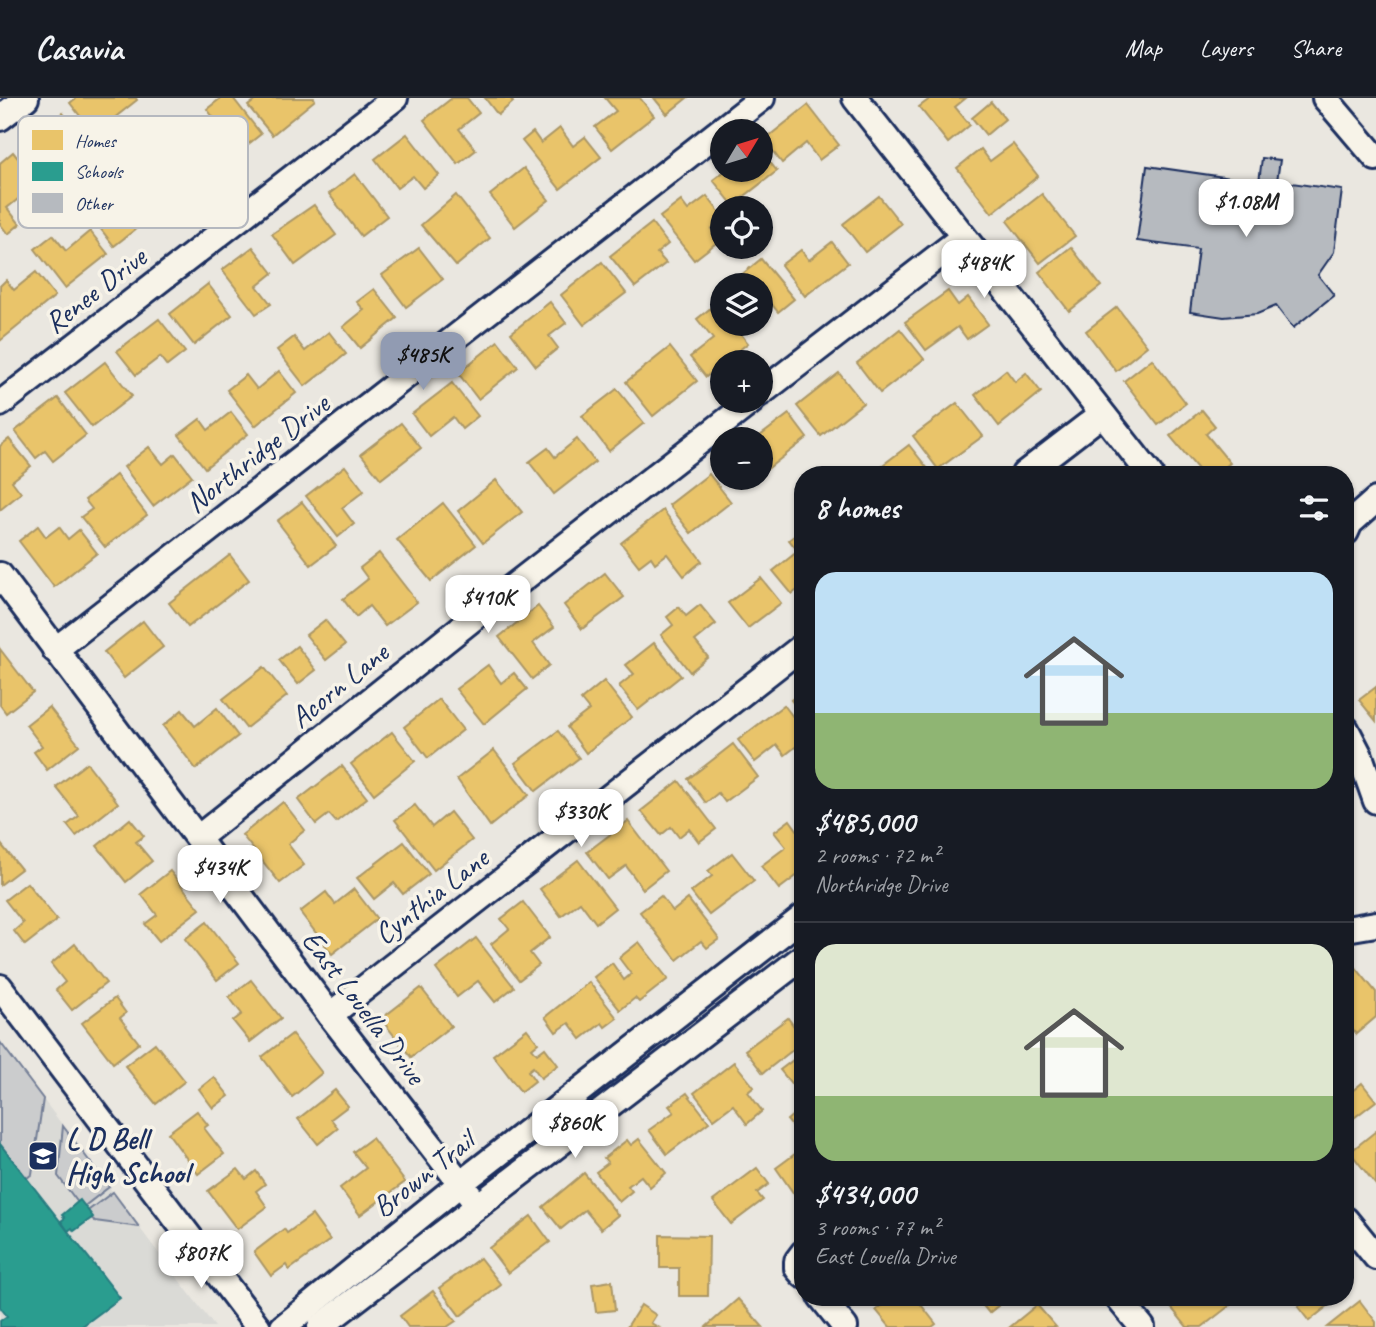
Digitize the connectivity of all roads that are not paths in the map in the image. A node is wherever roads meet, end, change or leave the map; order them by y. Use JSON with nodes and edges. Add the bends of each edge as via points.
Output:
{"nodes":[{"id":1,"x":26,"y":98,"type":"edge"},
{"id":2,"x":395,"y":98,"type":"edge"},
{"id":3,"x":762,"y":98,"type":"edge"},
{"id":4,"x":855,"y":98,"type":"edge"},
{"id":5,"x":1325,"y":98,"type":"edge"},
{"id":6,"x":0,"y":118,"type":"edge"},
{"id":7,"x":1376,"y":158,"type":"edge"},
{"id":8,"x":248,"y":212,"type":"edge"},
{"id":9,"x":227,"y":228,"type":"edge"},
{"id":10,"x":963,"y":237,"type":"junction"},
{"id":11,"x":773,"y":384,"type":"edge"},
{"id":12,"x":0,"y":404,"type":"edge"},
{"id":13,"x":737,"y":413,"type":"edge"},
{"id":14,"x":1102,"y":414,"type":"junction"},
{"id":15,"x":1034,"y":466,"type":"edge"},
{"id":16,"x":1144,"y":466,"type":"edge"},
{"id":17,"x":1376,"y":500,"type":"edge"},
{"id":18,"x":1354,"y":520,"type":"edge"},
{"id":19,"x":0,"y":575,"type":"edge"},
{"id":20,"x":55,"y":650,"type":"junction"},
{"id":21,"x":794,"y":653,"type":"edge"},
{"id":22,"x":1354,"y":744,"type":"edge"},
{"id":23,"x":1376,"y":797,"type":"edge"},
{"id":24,"x":198,"y":838,"type":"junction"},
{"id":25,"x":794,"y":924,"type":"edge"},
{"id":26,"x":1376,"y":924,"type":"edge"},
{"id":27,"x":1354,"y":928,"type":"edge"},
{"id":28,"x":794,"y":964,"type":"edge"},
{"id":29,"x":0,"y":987,"type":"edge"},
{"id":30,"x":330,"y":1015,"type":"junction"},
{"id":31,"x":460,"y":1184,"type":"junction"},
{"id":32,"x":478,"y":1206,"type":"junction"},
{"id":33,"x":1354,"y":1230,"type":"edge"},
{"id":34,"x":1376,"y":1257,"type":"edge"},
{"id":35,"x":828,"y":1306,"type":"edge"},
{"id":36,"x":1124,"y":1306,"type":"edge"},
{"id":37,"x":258,"y":1327,"type":"edge"},
{"id":38,"x":283,"y":1327,"type":"edge"},
{"id":39,"x":320,"y":1327,"type":"edge"},
{"id":40,"x":845,"y":1327,"type":"edge"},
{"id":41,"x":1142,"y":1327,"type":"edge"}],
"edges":[{"from":1,"to":6,"type":"street"},
{"from":2,"to":8,"type":"street","name":"Renee Drive"},
{"from":3,"to":20,"type":"street","name":"Northridge Drive"},
{"from":4,"to":10,"type":"street"},
{"from":5,"to":7,"type":"street"},
{"from":9,"to":12,"type":"street","name":"Renee Drive"},
{"from":10,"to":11,"type":"street"},
{"from":10,"to":14,"type":"street"},
{"from":13,"to":24,"type":"street","name":"Acorn Lane"},
{"from":14,"to":15,"type":"street"},
{"from":14,"to":16,"type":"street"},
{"from":17,"to":18,"type":"street"},
{"from":19,"to":20,"type":"street","name":"East Louella Drive"},
{"from":20,"to":24,"type":"street","name":"East Louella Drive"},
{"from":21,"to":30,"type":"street","name":"Cynthia Lane"},
{"from":22,"to":23,"type":"street"},
{"from":24,"to":30,"type":"street","name":"East Louella Drive"},
{"from":25,"to":31,"type":"street","name":"Brown Trail"},
{"from":26,"to":27,"type":"street"},
{"from":28,"to":32,"type":"street","name":"Brown Trail"},
{"from":29,"to":37,"type":"street"},
{"from":30,"to":31,"type":"street","name":"East Louella Drive"},
{"from":31,"to":32,"type":"street","name":"East Louella Drive"},
{"from":31,"to":38,"type":"street","name":"Brown Trail"},
{"from":32,"to":39,"type":"street","name":"Brown Trail"},
{"from":33,"to":34,"type":"street"},
{"from":35,"to":40,"type":"street"},
{"from":36,"to":41,"type":"street"}]}
